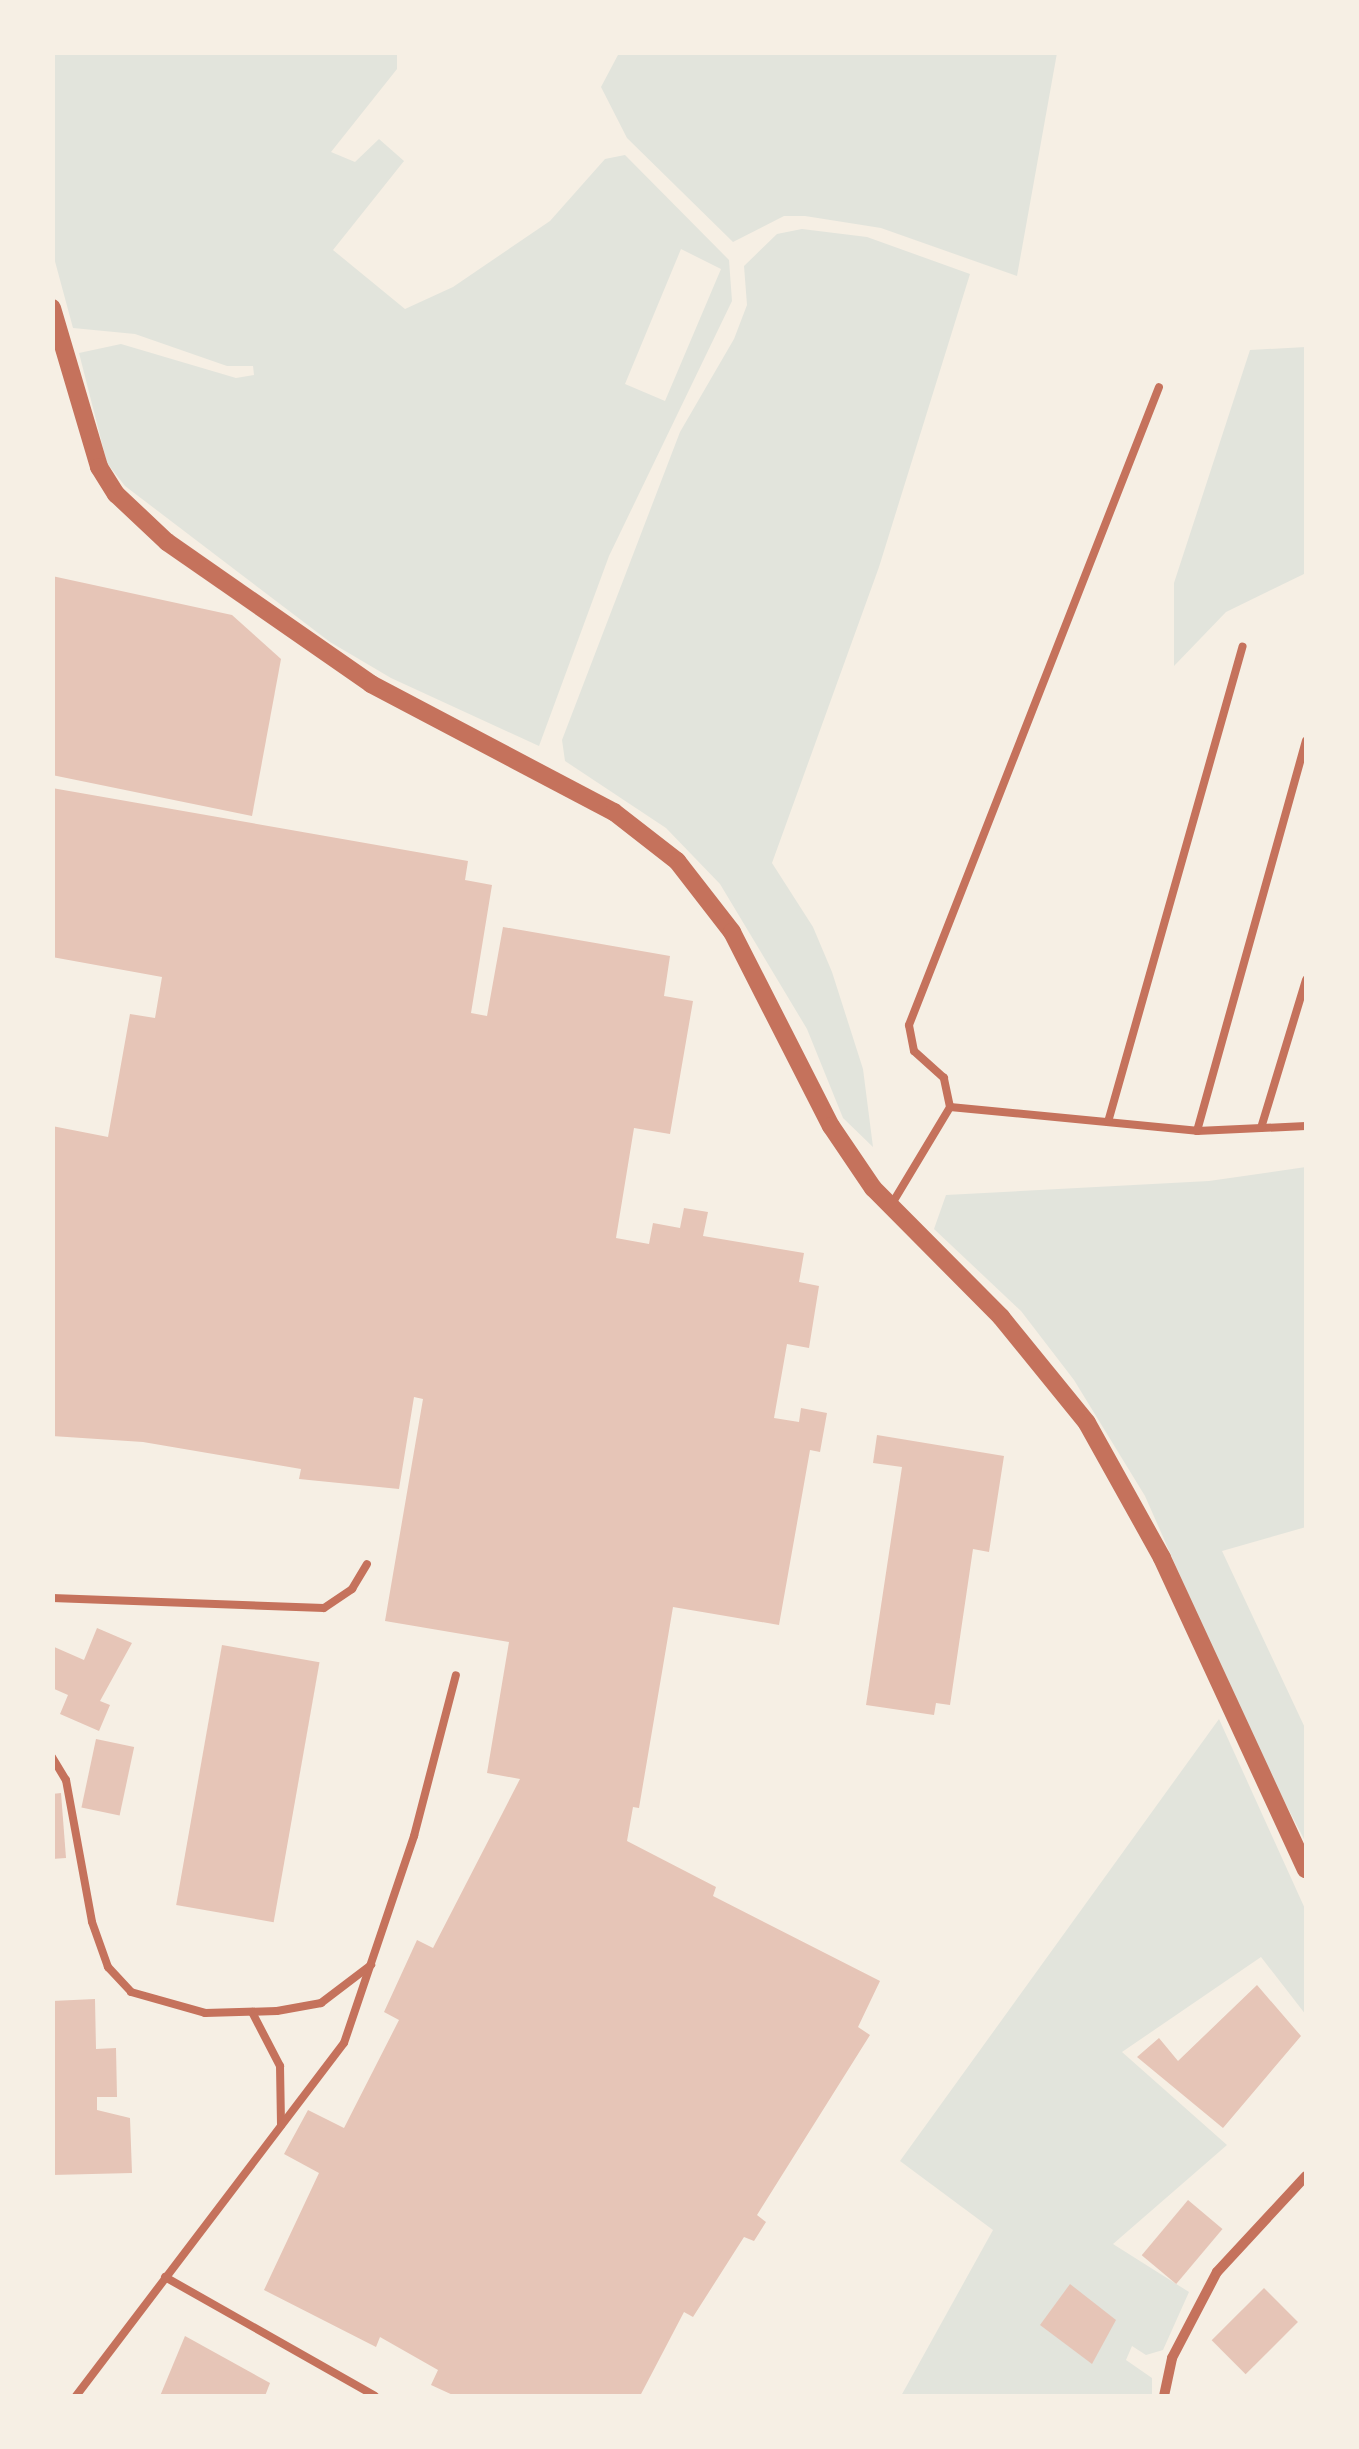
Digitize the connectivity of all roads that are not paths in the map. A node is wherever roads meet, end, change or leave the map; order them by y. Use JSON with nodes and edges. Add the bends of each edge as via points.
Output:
{"nodes":[{"id":1,"x":52,"y":308,"type":"edge"},
{"id":2,"x":1160,"y":387,"type":"dead end"},
{"id":3,"x":1242,"y":647,"type":"dead end"},
{"id":4,"x":1306,"y":741,"type":"edge"},
{"id":5,"x":1306,"y":980,"type":"edge"},
{"id":6,"x":950,"y":1107,"type":"junction"},
{"id":7,"x":1108,"y":1122,"type":"junction"},
{"id":8,"x":1306,"y":1126,"type":"edge"},
{"id":9,"x":1261,"y":1128,"type":"junction"},
{"id":10,"x":1196,"y":1131,"type":"junction"},
{"id":11,"x":890,"y":1207,"type":"junction"},
{"id":12,"x":367,"y":1564,"type":"dead end"},
{"id":13,"x":52,"y":1598,"type":"edge"},
{"id":14,"x":456,"y":1675,"type":"dead end"},
{"id":15,"x":52,"y":1757,"type":"edge"},
{"id":16,"x":1306,"y":1869,"type":"edge"},
{"id":17,"x":371,"y":1965,"type":"junction"},
{"id":18,"x":252,"y":2012,"type":"junction"},
{"id":19,"x":280,"y":2128,"type":"junction"},
{"id":20,"x":1306,"y":2176,"type":"edge"},
{"id":21,"x":166,"y":2277,"type":"junction"},
{"id":22,"x":76,"y":2396,"type":"edge"},
{"id":23,"x":374,"y":2396,"type":"edge"},
{"id":24,"x":1164,"y":2396,"type":"edge"}],
"edges":[{"from":1,"to":11,"type":"street","via":[[98,467],[156,533],[371,684],[548,774],[678,860],[732,932],[831,1126]]},
{"from":2,"to":6,"type":"lane","via":[[909,1025],[914,1050],[944,1078]]},
{"from":3,"to":7,"type":"lane"},
{"from":4,"to":10,"type":"lane"},
{"from":5,"to":9,"type":"lane"},
{"from":6,"to":7,"type":"lane"},
{"from":6,"to":11,"type":"lane"},
{"from":7,"to":10,"type":"lane"},
{"from":8,"to":9,"type":"lane"},
{"from":9,"to":10,"type":"lane"},
{"from":11,"to":16,"type":"street","via":[[1001,1317],[1086,1423],[1162,1558]]},
{"from":12,"to":13,"type":"lane","via":[[352,1589],[324,1608]]},
{"from":14,"to":17,"type":"lane"},
{"from":15,"to":18,"type":"lane","via":[[66,1780],[92,1922],[108,1967],[131,1992],[158,2002],[205,2014]]},
{"from":17,"to":18,"type":"lane","via":[[321,2003]]},
{"from":17,"to":19,"type":"lane","via":[[344,2043]]},
{"from":18,"to":19,"type":"lane","via":[[280,2066]]},
{"from":19,"to":21,"type":"lane"},
{"from":20,"to":24,"type":"street","via":[[1252,2228],[1206,2288],[1172,2358]]},
{"from":21,"to":22,"type":"lane"},
{"from":21,"to":23,"type":"lane"}]}
